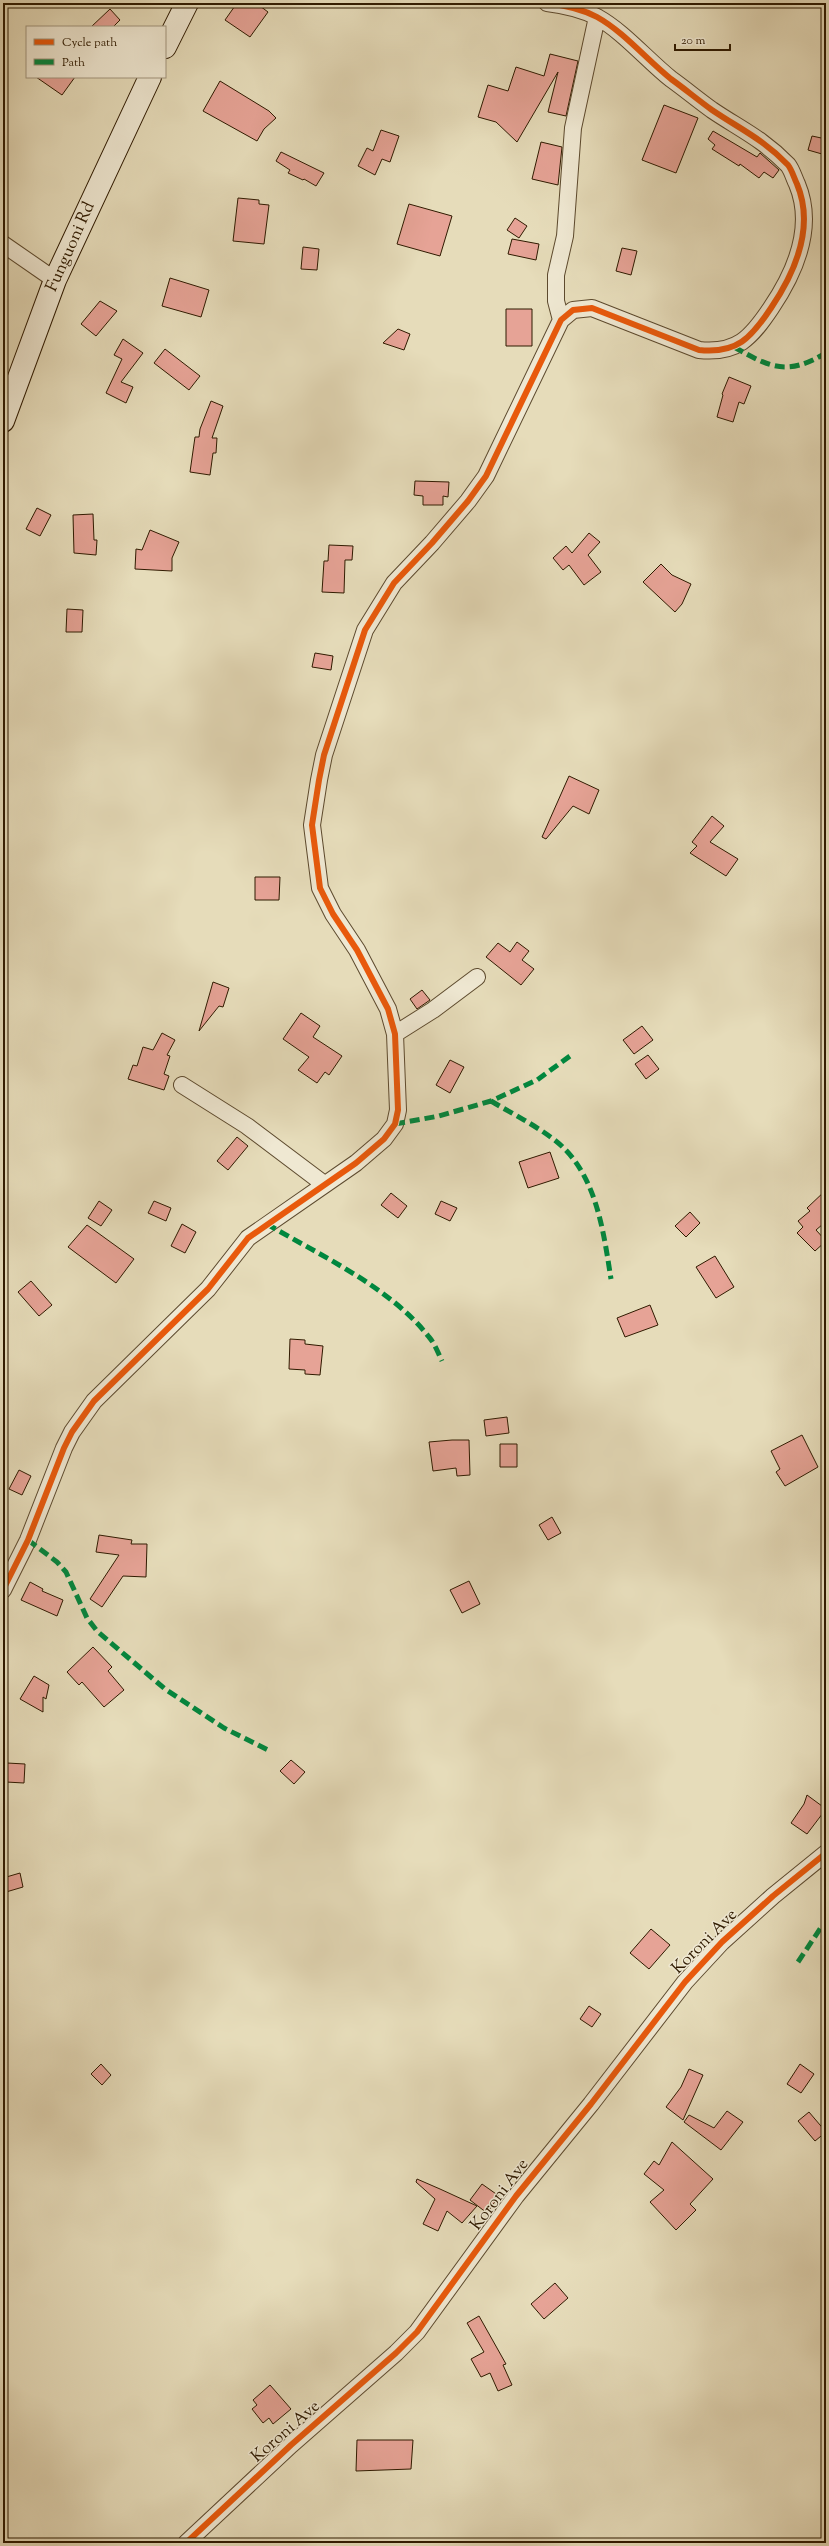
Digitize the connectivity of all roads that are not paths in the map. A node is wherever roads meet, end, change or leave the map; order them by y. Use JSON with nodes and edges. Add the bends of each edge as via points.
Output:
{"nodes":[{"id":1,"x":187,"y":3,"type":"edge"},
{"id":2,"x":548,"y":3,"type":"edge"},
{"id":3,"x":597,"y":17,"type":"junction"},
{"id":4,"x":166,"y":45,"type":"edge"},
{"id":5,"x":150,"y":78,"type":"edge"},
{"id":6,"x":3,"y":244,"type":"edge"},
{"id":7,"x":54,"y":280,"type":"junction"},
{"id":8,"x":561,"y":320,"type":"junction"},
{"id":9,"x":3,"y":421,"type":"edge"},
{"id":10,"x":477,"y":977,"type":"dead end"},
{"id":11,"x":395,"y":1034,"type":"junction"},
{"id":12,"x":182,"y":1085,"type":"dead end"},
{"id":13,"x":324,"y":1184,"type":"junction"},
{"id":14,"x":3,"y":1590,"type":"edge"},
{"id":15,"x":826,"y":1853,"type":"edge"},
{"id":16,"x":186,"y":2543,"type":"edge"}],
"edges":[{"from":1,"to":4,"type":"street"},
{"from":2,"to":3,"type":"street","via":[[563,5]]},
{"from":3,"to":8,"type":"street","via":[[574,128],[565,236],[556,275],[556,302]]},
{"from":3,"to":8,"type":"street","via":[[713,110],[757,136],[789,166],[802,197],[806,216],[803,236],[786,286],[749,336],[729,350],[699,350],[592,308],[573,310]]},
{"from":5,"to":7,"type":"street","name":"Funguoni Rd"},
{"from":6,"to":7,"type":"street"},
{"from":7,"to":9,"type":"street","name":"Funguoni Rd"},
{"from":8,"to":11,"type":"street","via":[[486,476],[468,502],[432,544],[394,583],[365,630],[323,761],[312,825],[320,888],[379,991]]},
{"from":10,"to":11,"type":"street","via":[[434,1010]]},
{"from":11,"to":13,"type":"street","via":[[398,1110],[395,1124],[384,1139],[356,1163]]},
{"from":12,"to":13,"type":"street","via":[[247,1126]]},
{"from":13,"to":14,"type":"street","via":[[248,1238],[208,1289],[94,1401],[64,1448],[28,1540]]},
{"from":15,"to":16,"type":"street","name":"Koroni Ave","via":[[722,1942],[685,1982],[516,2196],[417,2332]]}]}
